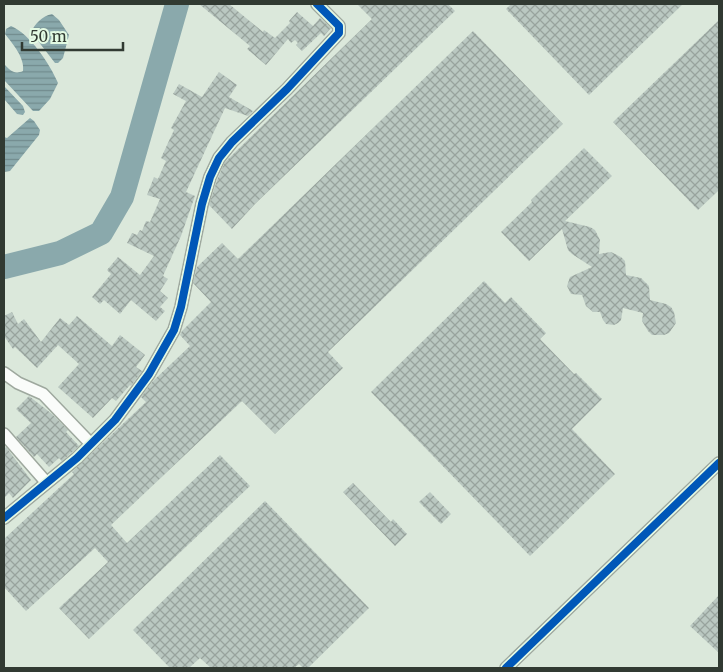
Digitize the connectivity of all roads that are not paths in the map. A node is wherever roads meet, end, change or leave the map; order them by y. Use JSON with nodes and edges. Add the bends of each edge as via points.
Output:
{"nodes":[{"id":1,"x":318,"y":4,"type":"edge"},
{"id":2,"x":4,"y":373,"type":"edge"},
{"id":3,"x":4,"y":434,"type":"edge"},
{"id":4,"x":91,"y":444,"type":"junction"},
{"id":5,"x":719,"y":463,"type":"edge"},
{"id":6,"x":46,"y":482,"type":"junction"},
{"id":7,"x":4,"y":518,"type":"edge"},
{"id":8,"x":506,"y":668,"type":"edge"}],
"edges":[{"from":1,"to":4,"type":"street","via":[[339,26],[338,35],[218,158],[202,204],[174,330],[133,398]]},
{"from":2,"to":4,"type":"street","via":[[43,394]]},
{"from":3,"to":6,"type":"street"},
{"from":4,"to":6,"type":"street"},
{"from":5,"to":8,"type":"street"},
{"from":6,"to":7,"type":"street"}]}
